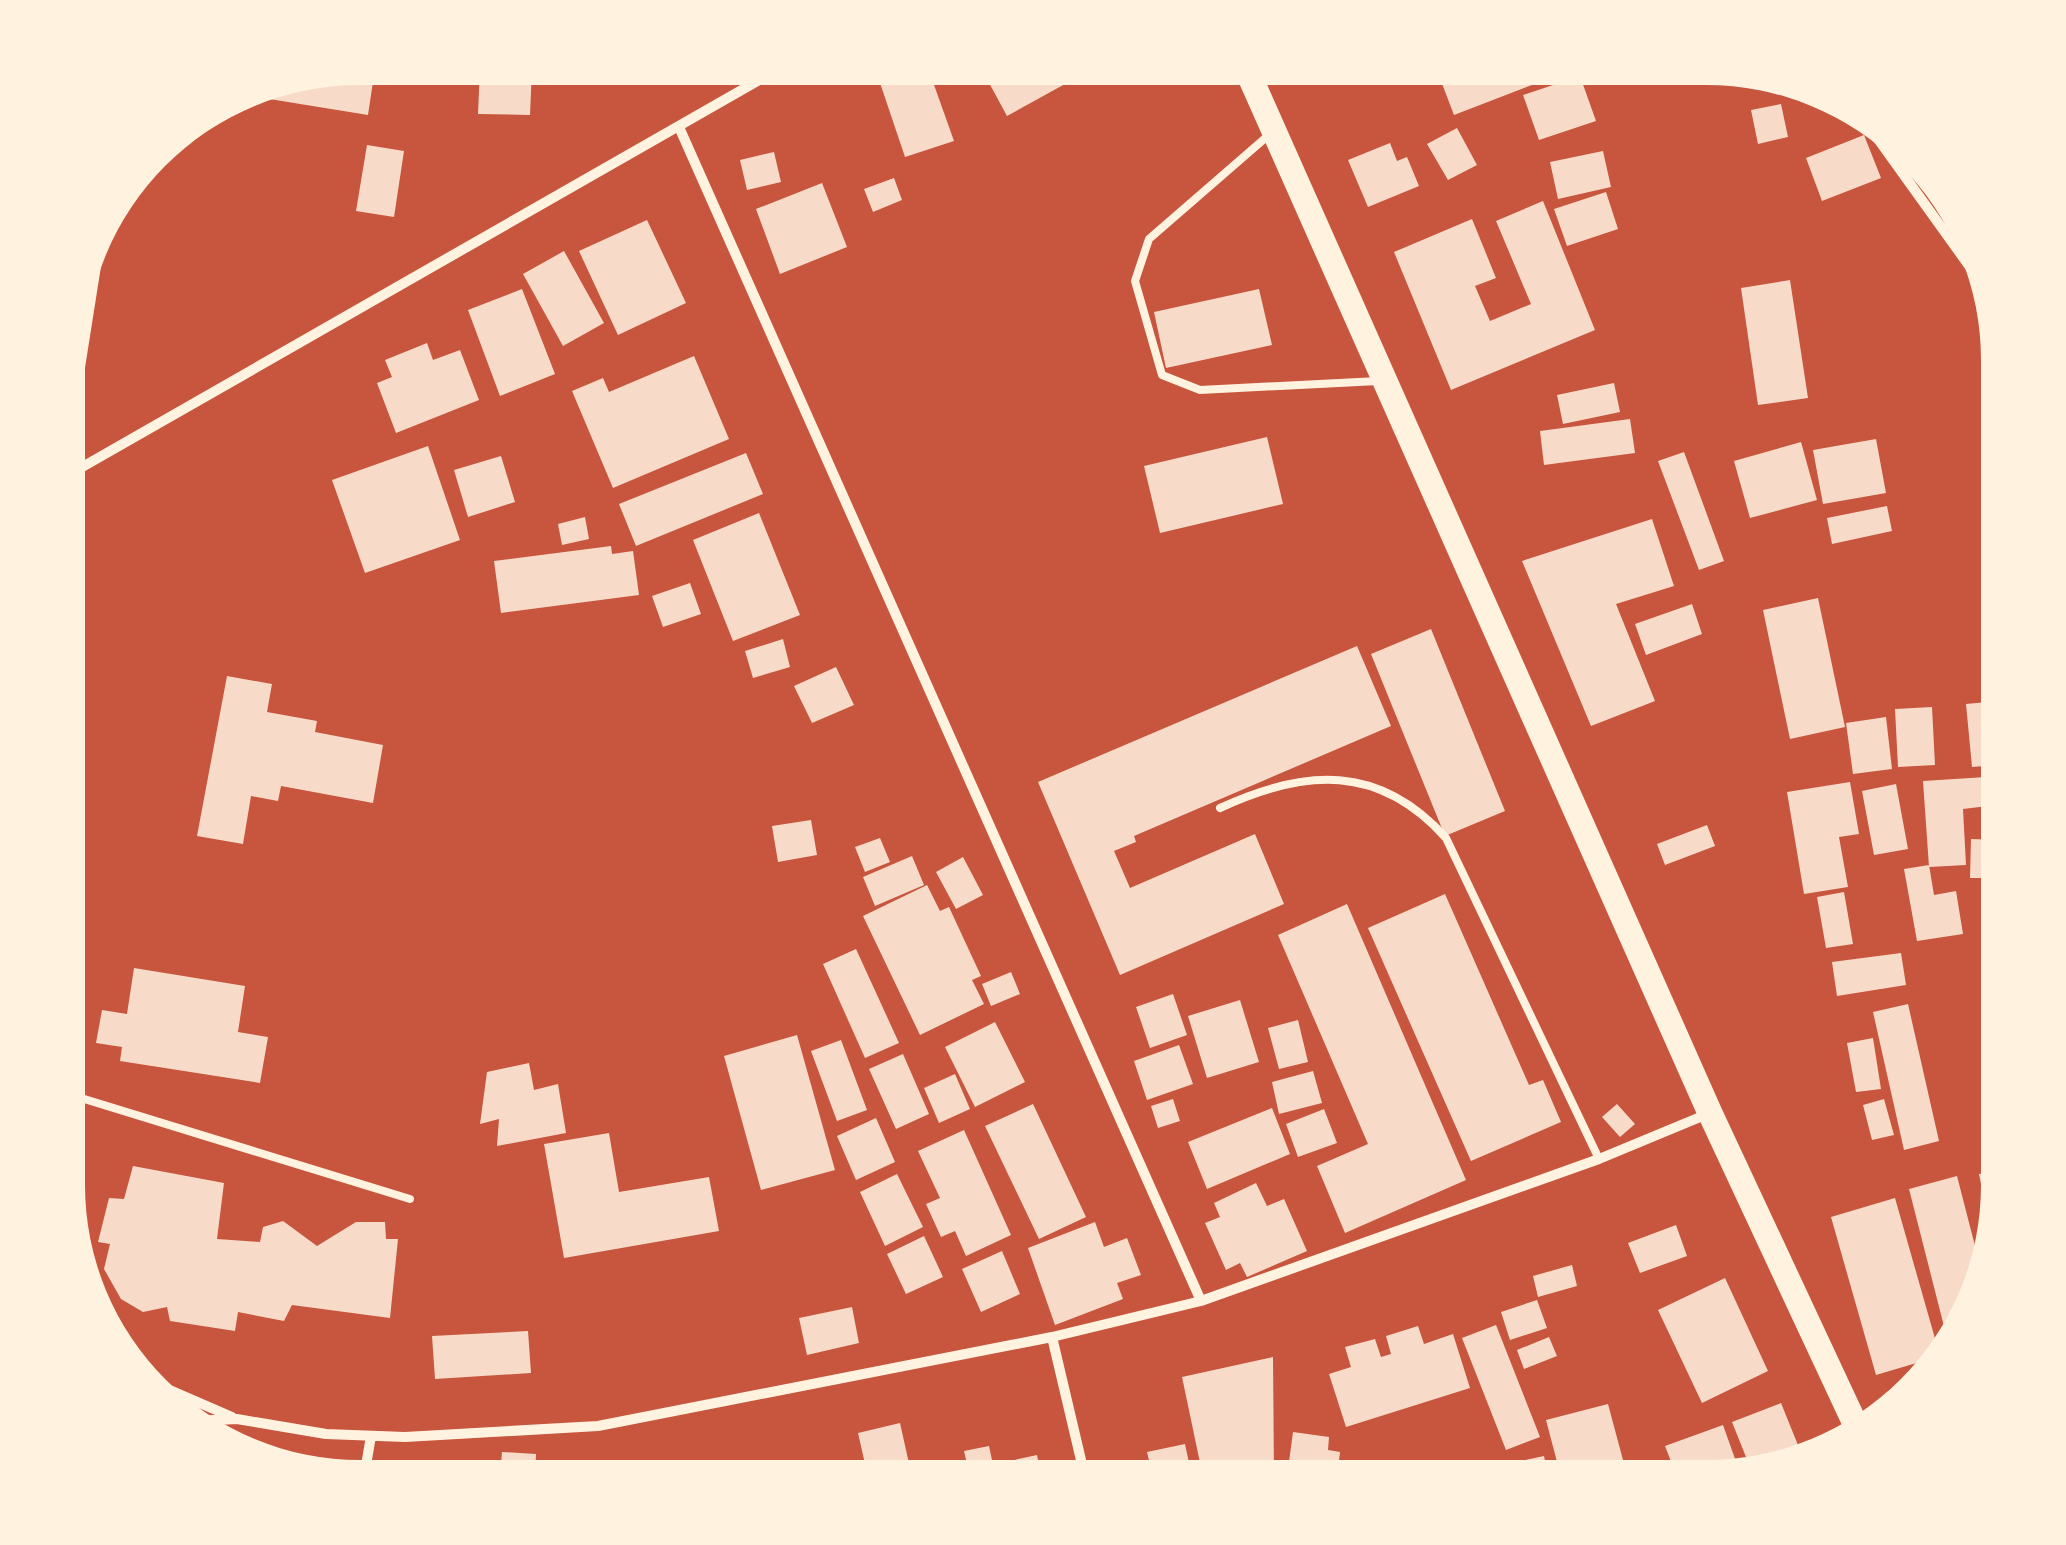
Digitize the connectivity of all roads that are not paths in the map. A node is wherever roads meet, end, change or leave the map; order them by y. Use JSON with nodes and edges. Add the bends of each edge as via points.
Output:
{"nodes":[{"id":1,"x":751,"y":85,"type":"edge"},
{"id":2,"x":1254,"y":86,"type":"edge"},
{"id":3,"x":679,"y":128,"type":"junction"},
{"id":4,"x":1274,"y":130,"type":"junction"},
{"id":5,"x":1895,"y":162,"type":"edge"},
{"id":6,"x":1958,"y":250,"type":"edge"},
{"id":7,"x":1385,"y":380,"type":"junction"},
{"id":8,"x":85,"y":465,"type":"edge"},
{"id":9,"x":1220,"y":808,"type":"dead end"},
{"id":10,"x":86,"y":1099,"type":"edge"},
{"id":11,"x":1710,"y":1113,"type":"junction"},
{"id":12,"x":1599,"y":1159,"type":"junction"},
{"id":13,"x":410,"y":1199,"type":"dead end"},
{"id":14,"x":1201,"y":1301,"type":"junction"},
{"id":15,"x":1052,"y":1336,"type":"junction"},
{"id":16,"x":187,"y":1399,"type":"edge"},
{"id":17,"x":1852,"y":1418,"type":"edge"},
{"id":18,"x":218,"y":1420,"type":"edge"},
{"id":19,"x":237,"y":1420,"type":"junction"},
{"id":20,"x":372,"y":1436,"type":"junction"},
{"id":21,"x":368,"y":1459,"type":"edge"},
{"id":22,"x":1081,"y":1460,"type":"edge"}],
"edges":[{"from":1,"to":3,"type":"street"},
{"from":2,"to":4,"type":"main road"},
{"from":3,"to":8,"type":"street"},
{"from":3,"to":14,"type":"street"},
{"from":4,"to":7,"type":"main road"},
{"from":4,"to":7,"type":"lane","via":[[1150,239],[1135,281],[1162,375],[1200,390]]},
{"from":5,"to":6,"type":"street"},
{"from":7,"to":11,"type":"main road"},
{"from":9,"to":12,"type":"lane","via":[[1268,786],[1313,776],[1390,792],[1423,812],[1446,838]]},
{"from":10,"to":13,"type":"lane"},
{"from":11,"to":12,"type":"street"},
{"from":11,"to":17,"type":"main road"},
{"from":12,"to":14,"type":"street"},
{"from":14,"to":15,"type":"street"},
{"from":15,"to":20,"type":"street","via":[[598,1426]]},
{"from":15,"to":22,"type":"street"},
{"from":16,"to":19,"type":"street"},
{"from":18,"to":19,"type":"street"},
{"from":19,"to":20,"type":"street"},
{"from":20,"to":21,"type":"street"}]}
